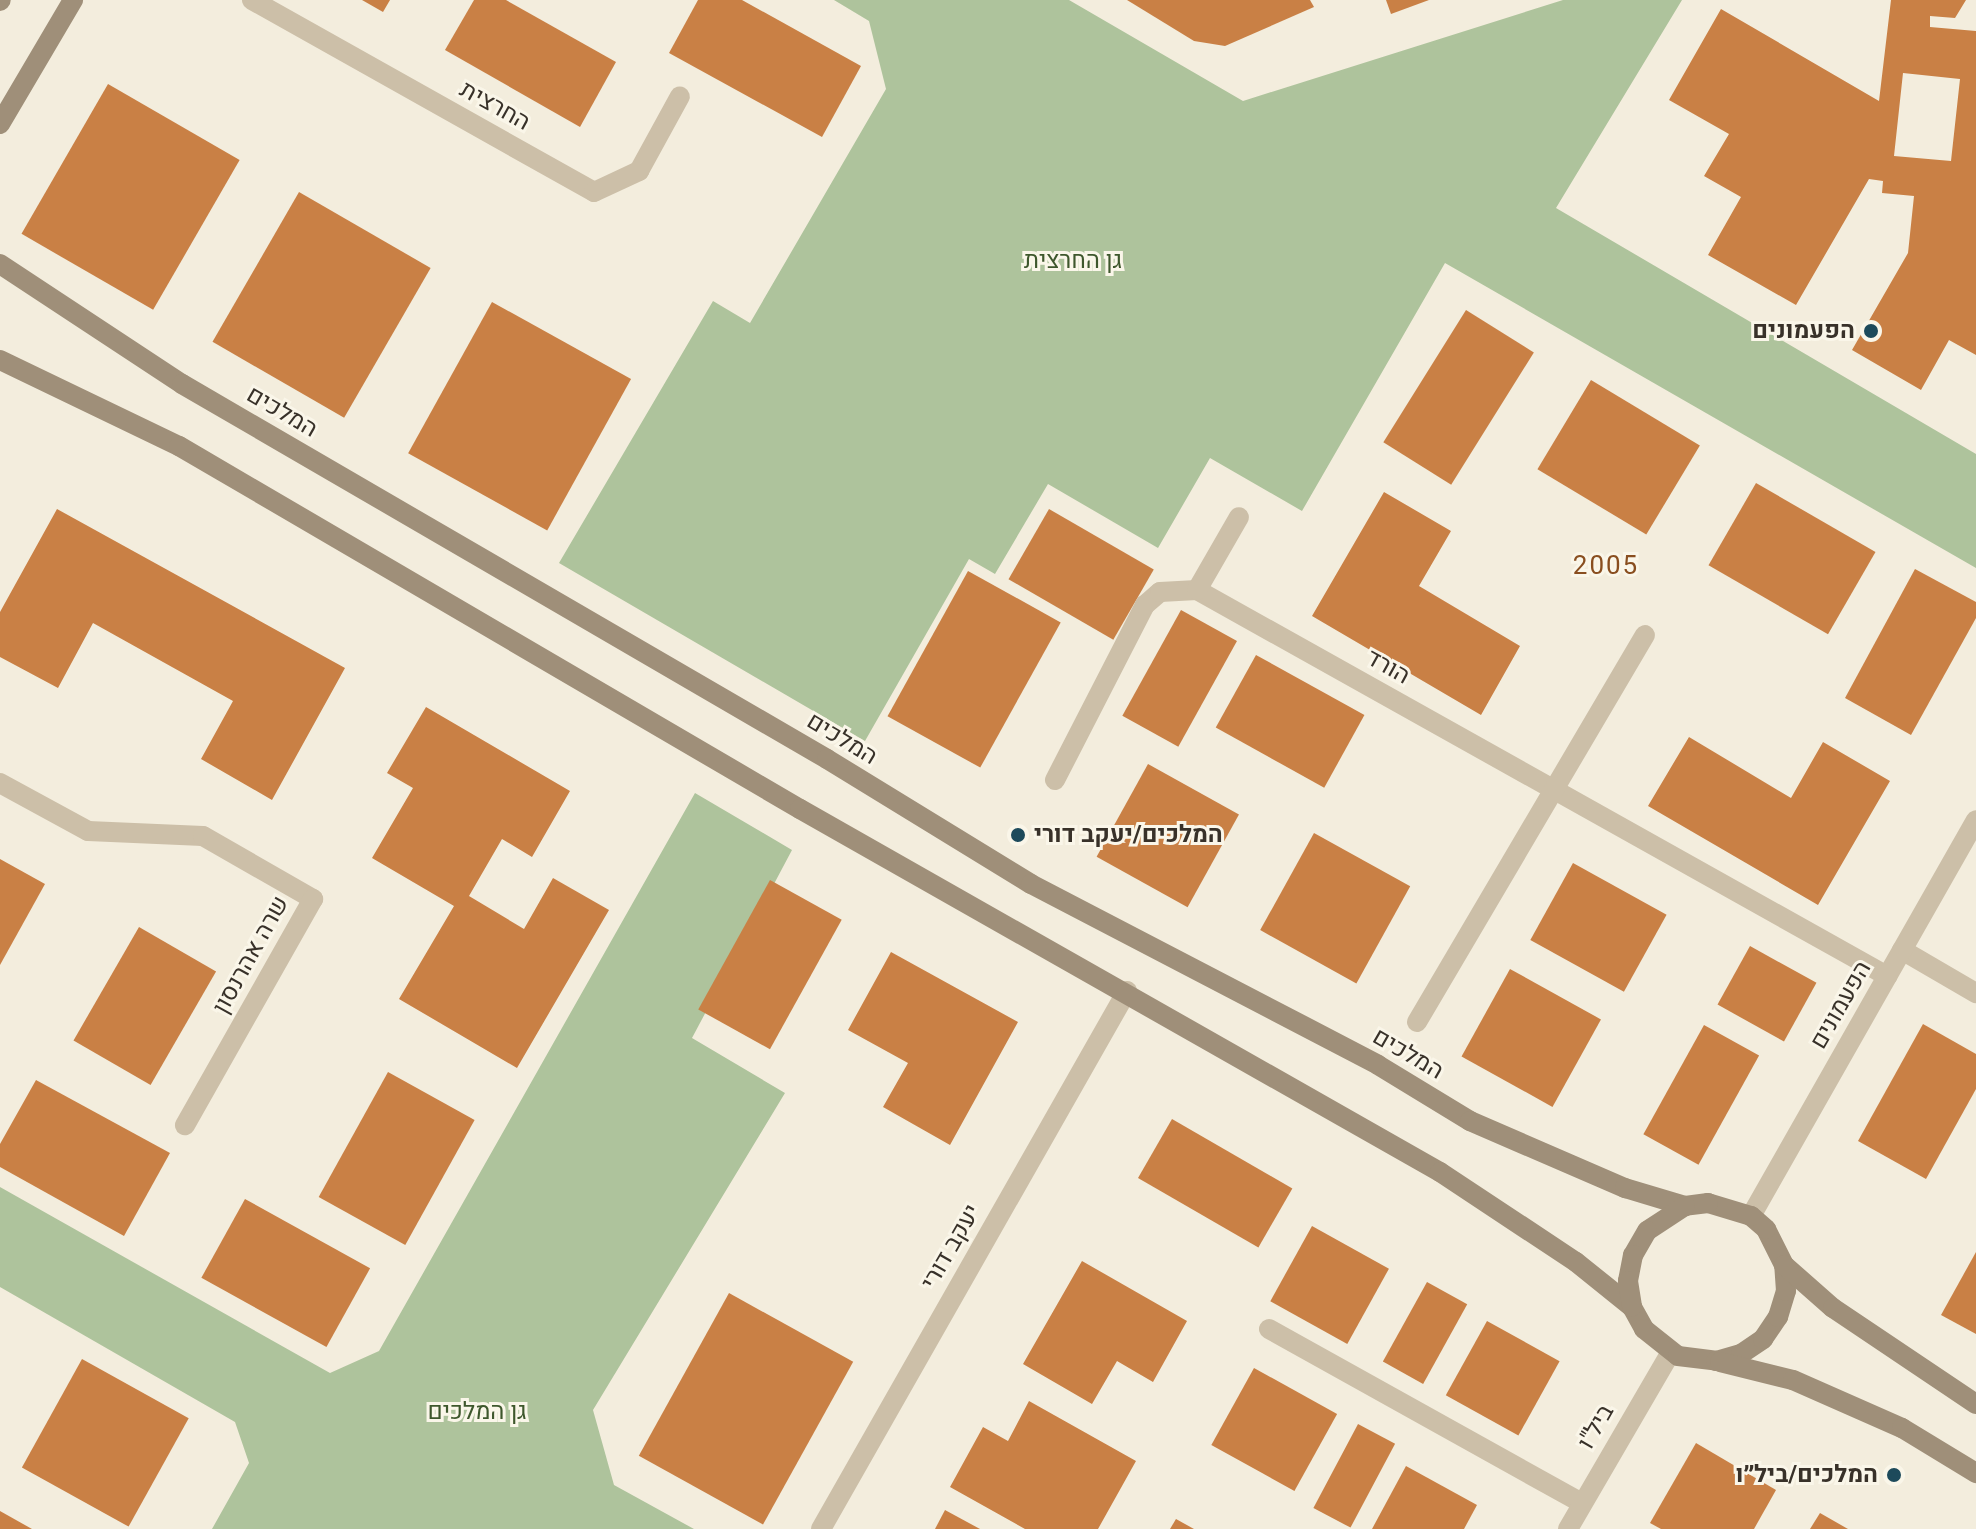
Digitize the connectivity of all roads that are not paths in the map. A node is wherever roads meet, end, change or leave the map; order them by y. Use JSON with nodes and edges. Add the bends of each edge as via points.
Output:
{"nodes":[{"id":1,"x":73,"y":0,"type":"edge"},
{"id":2,"x":252,"y":0,"type":"edge"},
{"id":3,"x":680,"y":96,"type":"dead end"},
{"id":4,"x":0,"y":124,"type":"edge"},
{"id":5,"x":0,"y":264,"type":"edge"},
{"id":6,"x":0,"y":360,"type":"edge"},
{"id":7,"x":1239,"y":517,"type":"dead end"},
{"id":8,"x":1197,"y":590,"type":"junction"},
{"id":9,"x":1645,"y":635,"type":"dead end"},
{"id":10,"x":1055,"y":780,"type":"dead end"},
{"id":11,"x":0,"y":783,"type":"edge"},
{"id":12,"x":1555,"y":790,"type":"junction"},
{"id":13,"x":1976,"y":820,"type":"edge"},
{"id":14,"x":1902,"y":950,"type":"junction"},
{"id":15,"x":1887,"y":976,"type":"junction"},
{"id":16,"x":1127,"y":991,"type":"junction"},
{"id":17,"x":1976,"y":993,"type":"edge"},
{"id":18,"x":1417,"y":1022,"type":"dead end"},
{"id":19,"x":185,"y":1125,"type":"dead end"},
{"id":20,"x":1685,"y":1206,"type":"junction"},
{"id":21,"x":1751,"y":1216,"type":"junction"},
{"id":22,"x":1784,"y":1265,"type":"junction"},
{"id":23,"x":1632,"y":1307,"type":"junction"},
{"id":24,"x":1269,"y":1329,"type":"dead end"},
{"id":25,"x":1671,"y":1352,"type":"junction"},
{"id":26,"x":1716,"y":1361,"type":"junction"},
{"id":27,"x":1976,"y":1404,"type":"edge"},
{"id":28,"x":1976,"y":1473,"type":"edge"},
{"id":29,"x":1582,"y":1503,"type":"junction"},
{"id":30,"x":821,"y":1529,"type":"edge"},
{"id":31,"x":1568,"y":1529,"type":"edge"}],
"edges":[{"from":1,"to":4,"type":"street"},
{"from":2,"to":3,"type":"street","name":"החרצית","via":[[594,192],[639,171]]},
{"from":5,"to":20,"type":"street","name":"המלכים","via":[[182,384],[827,759],[1031,884],[1378,1065],[1470,1121],[1625,1188]]},
{"from":6,"to":16,"type":"street","via":[[179,446],[800,809]]},
{"from":7,"to":8,"type":"street"},
{"from":8,"to":10,"type":"street","via":[[1160,592],[1145,605]]},
{"from":8,"to":12,"type":"street","name":"הורד"},
{"from":9,"to":12,"type":"street"},
{"from":11,"to":19,"type":"street","name":"שרה אהרנסון","via":[[88,831],[203,836],[313,899]]},
{"from":12,"to":15,"type":"street","name":"הורד"},
{"from":12,"to":18,"type":"street"},
{"from":13,"to":14,"type":"street","name":"הפעמונים"},
{"from":14,"to":15,"type":"street","name":"הפעמונים"},
{"from":14,"to":17,"type":"street"},
{"from":15,"to":21,"type":"street","name":"הפעמונים"},
{"from":16,"to":23,"type":"street","via":[[1440,1172]]},
{"from":16,"to":30,"type":"street","name":"יעקב דורי"},
{"from":20,"to":21,"type":"street","via":[[1708,1203]]},
{"from":20,"to":23,"type":"street","via":[[1647,1231],[1633,1255],[1628,1281]]},
{"from":21,"to":22,"type":"street","via":[[1772,1237]]},
{"from":22,"to":26,"type":"street","via":[[1786,1291],[1778,1317],[1763,1339],[1741,1354]]},
{"from":22,"to":27,"type":"street","via":[[1833,1308]]},
{"from":23,"to":25,"type":"street","via":[[1644,1329]]},
{"from":24,"to":29,"type":"street"},
{"from":25,"to":26,"type":"street"},
{"from":25,"to":29,"type":"street","name":"ביל\"ו"},
{"from":26,"to":28,"type":"street","via":[[1793,1380],[1902,1428]]},
{"from":29,"to":31,"type":"street","name":"ביל\"ו"}]}
